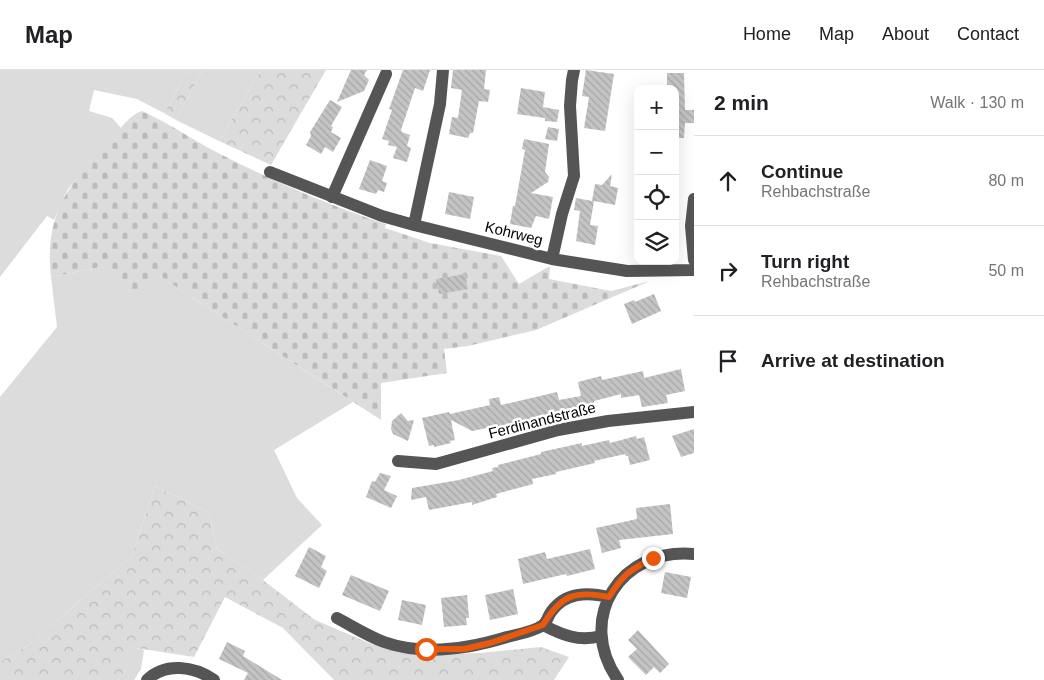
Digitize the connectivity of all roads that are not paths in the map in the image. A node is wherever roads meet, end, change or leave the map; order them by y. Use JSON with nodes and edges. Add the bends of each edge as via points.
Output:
{"nodes":[{"id":1,"x":443,"y":70,"type":"edge"},
{"id":2,"x":574,"y":70,"type":"edge"},
{"id":3,"x":386,"y":74,"type":"dead end"},
{"id":4,"x":270,"y":172,"type":"dead end"},
{"id":5,"x":332,"y":197,"type":"junction"},
{"id":6,"x":694,"y":199,"type":"edge"},
{"id":7,"x":414,"y":225,"type":"junction"},
{"id":8,"x":552,"y":259,"type":"junction"},
{"id":9,"x":694,"y":260,"type":"edge"},
{"id":10,"x":694,"y":270,"type":"edge"},
{"id":11,"x":694,"y":412,"type":"edge"},
{"id":12,"x":398,"y":461,"type":"dead end"},
{"id":13,"x":694,"y":554,"type":"edge"},
{"id":14,"x":609,"y":597,"type":"junction"},
{"id":15,"x":337,"y":618,"type":"dead end"},
{"id":16,"x":543,"y":625,"type":"junction"},
{"id":17,"x":601,"y":636,"type":"junction"},
{"id":18,"x":146,"y":680,"type":"edge"},
{"id":19,"x":214,"y":680,"type":"edge"},
{"id":20,"x":618,"y":680,"type":"edge"}],
"edges":[{"from":1,"to":7,"type":"street","via":[[440,104]]},
{"from":2,"to":8,"type":"street","via":[[570,106],[574,176]]},
{"from":3,"to":5,"type":"street"},
{"from":4,"to":5,"type":"street","name":"Kohrweg"},
{"from":5,"to":7,"type":"street","name":"Kohrweg"},
{"from":6,"to":9,"type":"street","via":[[691,226]]},
{"from":7,"to":8,"type":"street","name":"Kohrweg"},
{"from":8,"to":10,"type":"street","name":"Kohrweg","via":[[627,271]]},
{"from":11,"to":12,"type":"street","name":"Ferdinandstraße","via":[[558,430],[436,464]]},
{"from":13,"to":14,"type":"street","via":[[677,552],[653,558],[620,580]]},
{"from":14,"to":16,"type":"street","via":[[572,596],[563,600]]},
{"from":14,"to":17,"type":"street"},
{"from":15,"to":16,"type":"street","via":[[384,642],[426,649],[464,649]]},
{"from":16,"to":17,"type":"street","via":[[576,638]]},
{"from":17,"to":20,"type":"street","via":[[607,662]]},
{"from":18,"to":19,"type":"street","via":[[173,668],[198,671]]}]}
